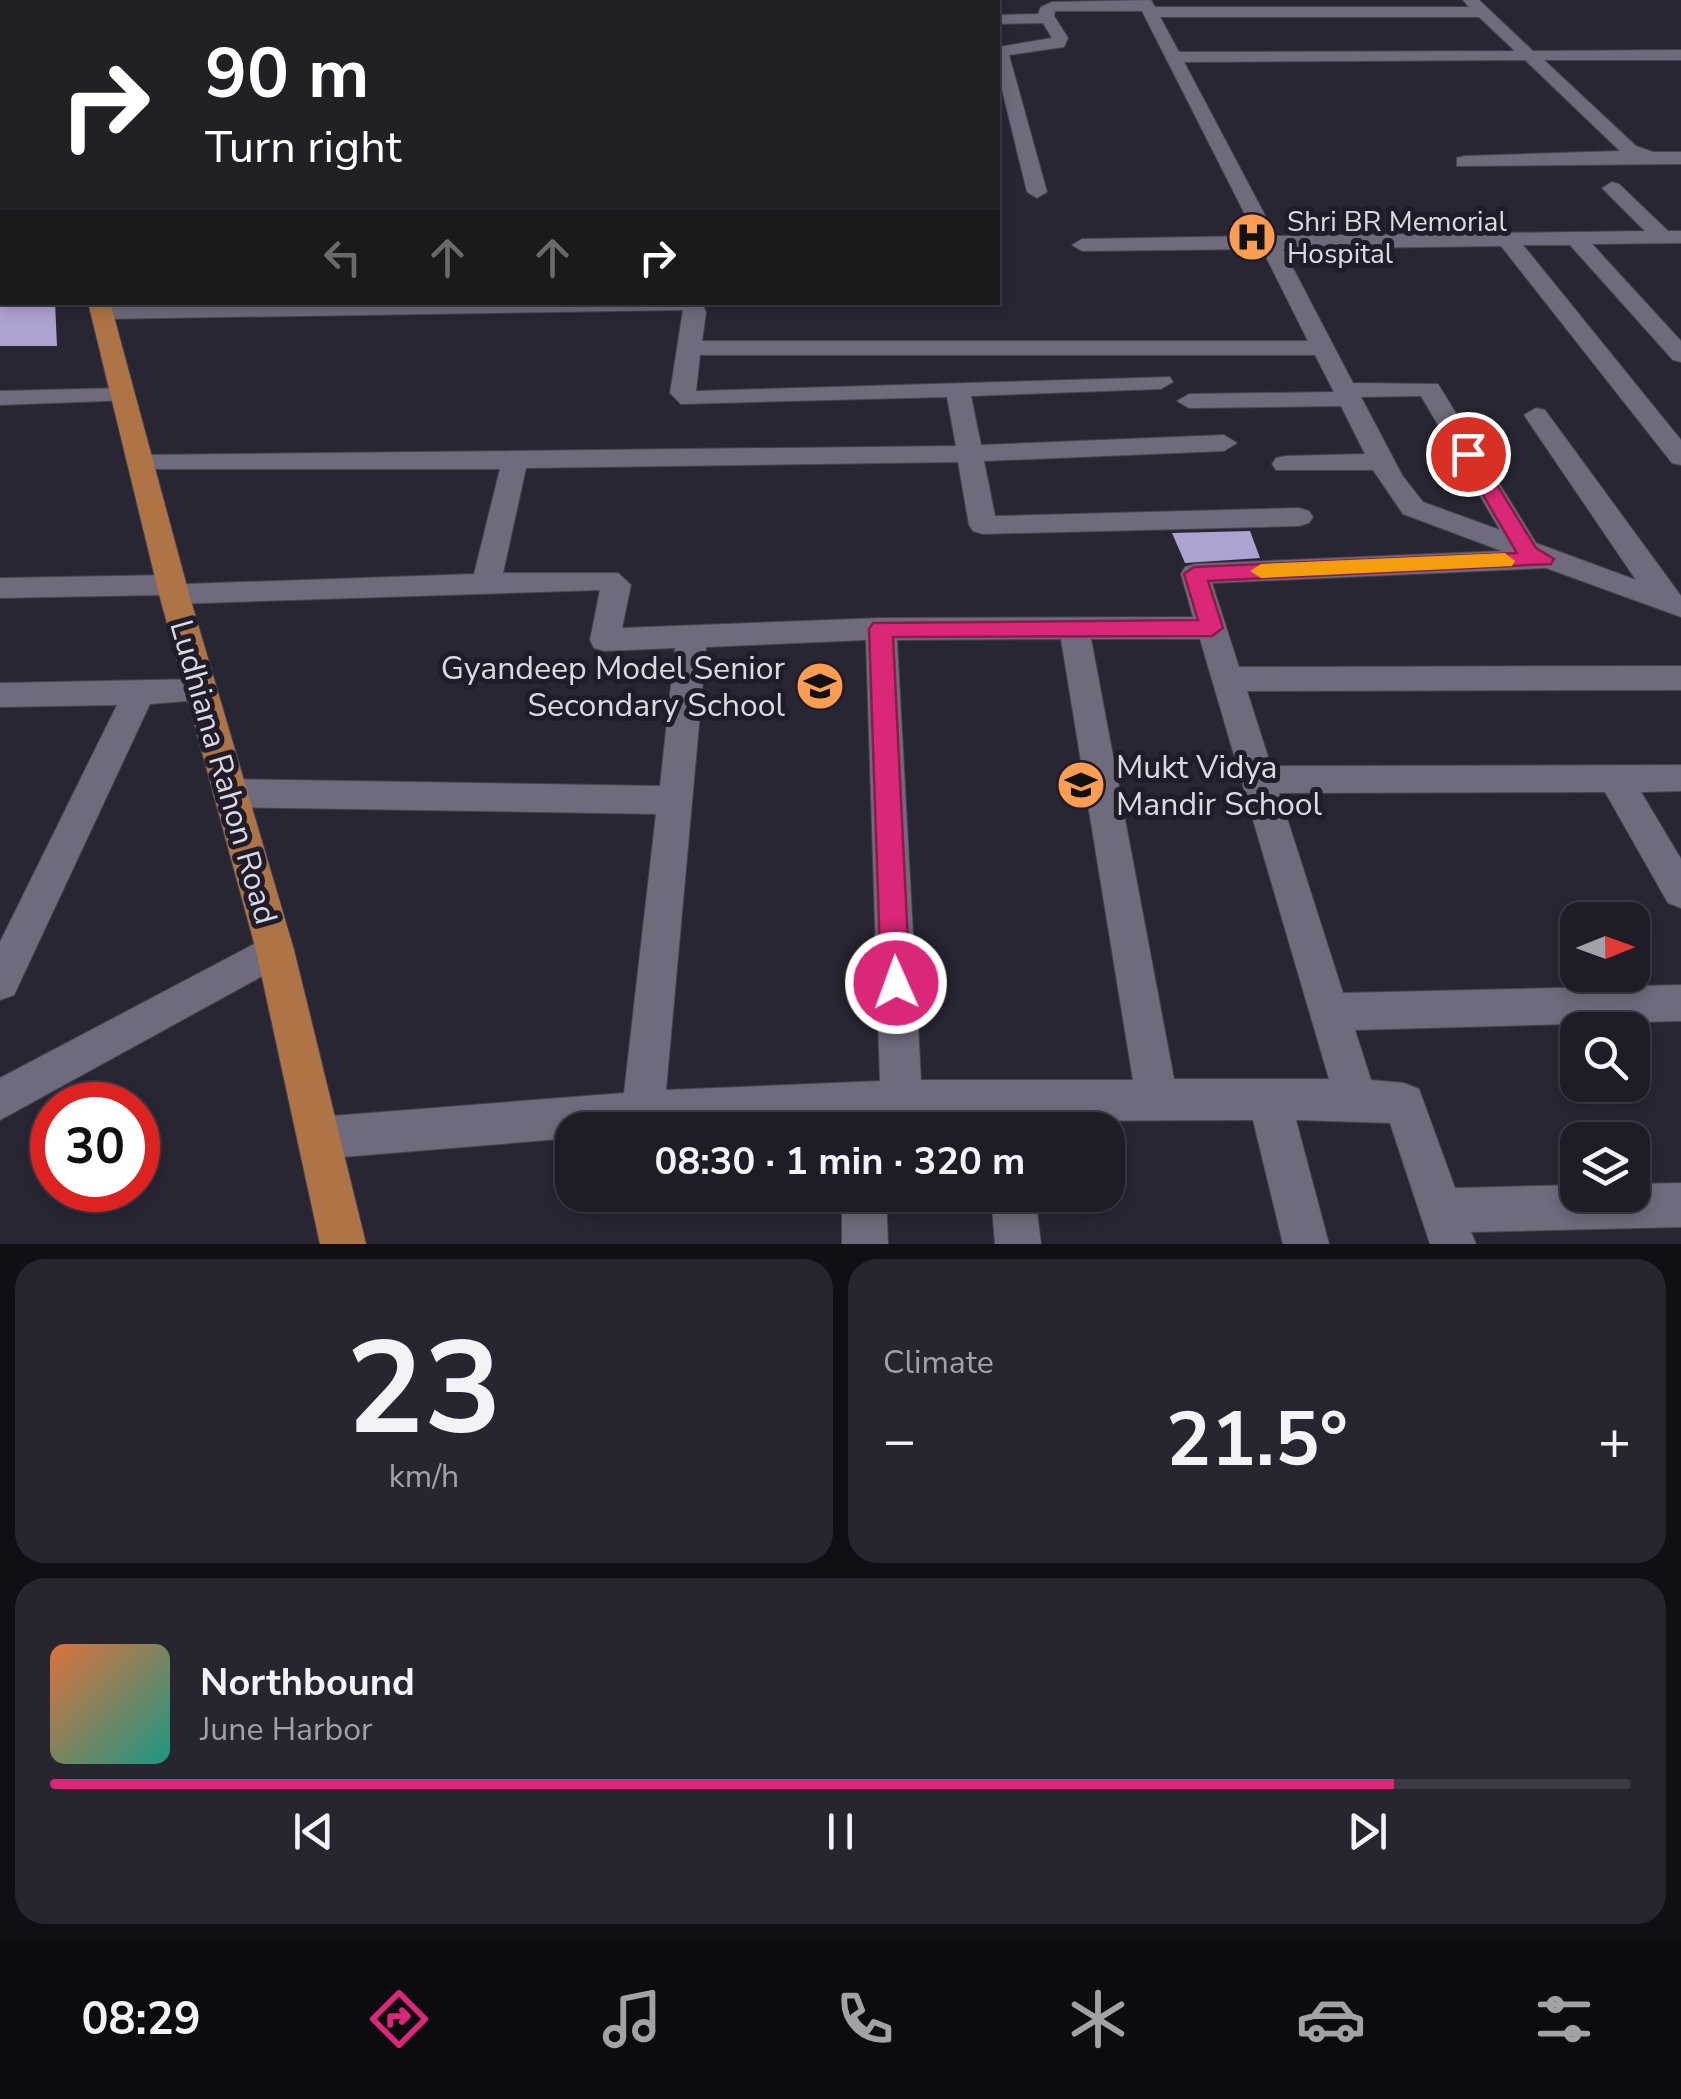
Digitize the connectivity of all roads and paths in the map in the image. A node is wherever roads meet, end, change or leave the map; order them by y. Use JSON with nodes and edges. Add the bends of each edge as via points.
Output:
{"nodes":[{"id":1,"x":1147,"y":6,"type":"edge"},
{"id":2,"x":1476,"y":6,"type":"edge"},
{"id":3,"x":1046,"y":16,"type":"junction"},
{"id":4,"x":1000,"y":20,"type":"edge"},
{"id":5,"x":1681,"y":55,"type":"edge"},
{"id":6,"x":1528,"y":56,"type":"junction"},
{"id":7,"x":1174,"y":57,"type":"junction"},
{"id":8,"x":1641,"y":156,"type":"junction"},
{"id":9,"x":1681,"y":158,"type":"edge"},
{"id":10,"x":1464,"y":162,"type":"dead end"},
{"id":11,"x":1612,"y":188,"type":"dead end"},
{"id":12,"x":1037,"y":192,"type":"dead end"},
{"id":13,"x":1672,"y":237,"type":"edge"},
{"id":14,"x":1506,"y":238,"type":"junction"},
{"id":15,"x":1575,"y":238,"type":"junction"},
{"id":16,"x":1271,"y":242,"type":"junction"},
{"id":17,"x":1082,"y":245,"type":"dead end"},
{"id":18,"x":490,"y":305,"type":"edge"},
{"id":19,"x":692,"y":305,"type":"edge"},
{"id":20,"x":100,"y":307,"type":"edge"},
{"id":21,"x":690,"y":348,"type":"junction"},
{"id":22,"x":1324,"y":348,"type":"junction"},
{"id":23,"x":1681,"y":355,"type":"edge"},
{"id":24,"x":1161,"y":382,"type":"dead end"},
{"id":25,"x":958,"y":390,"type":"junction"},
{"id":26,"x":1348,"y":394,"type":"junction"},
{"id":27,"x":123,"y":395,"type":"junction"},
{"id":28,"x":0,"y":398,"type":"edge"},
{"id":29,"x":1190,"y":401,"type":"dead end"},
{"id":30,"x":1536,"y":415,"type":"dead end"},
{"id":31,"x":1224,"y":443,"type":"dead end"},
{"id":32,"x":968,"y":454,"type":"junction"},
{"id":33,"x":1681,"y":457,"type":"edge"},
{"id":34,"x":516,"y":460,"type":"junction"},
{"id":35,"x":1382,"y":462,"type":"junction"},
{"id":36,"x":140,"y":463,"type":"junction"},
{"id":37,"x":1285,"y":464,"type":"dead end"},
{"id":38,"x":1300,"y":518,"type":"dead end"},
{"id":39,"x":1536,"y":556,"type":"junction"},
{"id":40,"x":486,"y":584,"type":"junction"},
{"id":41,"x":0,"y":588,"type":"edge"},
{"id":42,"x":172,"y":590,"type":"junction"},
{"id":43,"x":1674,"y":605,"type":"edge"},
{"id":44,"x":1074,"y":628,"type":"junction"},
{"id":45,"x":1212,"y":628,"type":"junction"},
{"id":46,"x":881,"y":629,"type":"junction"},
{"id":47,"x":692,"y":635,"type":"junction"},
{"id":48,"x":1226,"y":678,"type":"junction"},
{"id":49,"x":1681,"y":678,"type":"edge"},
{"id":50,"x":201,"y":691,"type":"junction"},
{"id":51,"x":139,"y":693,"type":"junction"},
{"id":52,"x":0,"y":696,"type":"edge"},
{"id":53,"x":1681,"y":778,"type":"edge"},
{"id":54,"x":1257,"y":780,"type":"junction"},
{"id":55,"x":1616,"y":780,"type":"junction"},
{"id":56,"x":230,"y":792,"type":"junction"},
{"id":57,"x":677,"y":800,"type":"junction"},
{"id":58,"x":1681,"y":892,"type":"edge"},
{"id":59,"x":275,"y":950,"type":"junction"},
{"id":60,"x":0,"y":982,"type":"edge"},
{"id":61,"x":1681,"y":1004,"type":"edge"},
{"id":62,"x":1331,"y":1012,"type":"junction"},
{"id":63,"x":1157,"y":1098,"type":"junction"},
{"id":64,"x":1269,"y":1098,"type":"junction"},
{"id":65,"x":1356,"y":1099,"type":"junction"},
{"id":66,"x":0,"y":1100,"type":"edge"},
{"id":67,"x":643,"y":1112,"type":"edge"},
{"id":68,"x":876,"y":1112,"type":"edge"},
{"id":69,"x":1033,"y":1112,"type":"edge"},
{"id":70,"x":555,"y":1119,"type":"edge"},
{"id":71,"x":318,"y":1138,"type":"junction"},
{"id":72,"x":1681,"y":1205,"type":"edge"},
{"id":73,"x":864,"y":1212,"type":"edge"},
{"id":74,"x":1015,"y":1212,"type":"edge"},
{"id":75,"x":1448,"y":1227,"type":"edge"},
{"id":76,"x":343,"y":1244,"type":"edge"},
{"id":77,"x":865,"y":1244,"type":"edge"},
{"id":78,"x":1018,"y":1244,"type":"edge"},
{"id":79,"x":1306,"y":1244,"type":"edge"}],
"edges":[{"from":1,"to":2,"type":"street"},
{"from":1,"to":3,"type":"street","via":[[1058,7]]},
{"from":1,"to":7,"type":"street"},
{"from":2,"to":6,"type":"street"},
{"from":3,"to":4,"type":"street"},
{"from":3,"to":12,"type":"street","via":[[1058,44],[1000,49]]},
{"from":5,"to":6,"type":"street"},
{"from":6,"to":7,"type":"street"},
{"from":6,"to":8,"type":"street"},
{"from":7,"to":16,"type":"street"},
{"from":8,"to":9,"type":"street"},
{"from":8,"to":10,"type":"street"},
{"from":11,"to":13,"type":"street"},
{"from":13,"to":15,"type":"street"},
{"from":14,"to":15,"type":"street"},
{"from":14,"to":16,"type":"street"},
{"from":14,"to":33,"type":"street"},
{"from":15,"to":23,"type":"street"},
{"from":16,"to":17,"type":"street"},
{"from":16,"to":22,"type":"street"},
{"from":18,"to":20,"type":"street"},
{"from":19,"to":21,"type":"street"},
{"from":20,"to":27,"type":"main road","name":"Ludhiana Rahon Road"},
{"from":21,"to":22,"type":"street"},
{"from":21,"to":25,"type":"street","via":[[682,393],[690,400]]},
{"from":22,"to":26,"type":"street"},
{"from":24,"to":25,"type":"street"},
{"from":25,"to":32,"type":"street"},
{"from":26,"to":29,"type":"street"},
{"from":26,"to":35,"type":"street"},
{"from":26,"to":39,"type":"street","via":[[1428,389]]},
{"from":27,"to":28,"type":"street"},
{"from":27,"to":36,"type":"main road","name":"Ludhiana Rahon Road"},
{"from":30,"to":43,"type":"street"},
{"from":31,"to":32,"type":"street"},
{"from":32,"to":34,"type":"street"},
{"from":32,"to":38,"type":"street","via":[[983,525]]},
{"from":34,"to":36,"type":"street"},
{"from":34,"to":40,"type":"street"},
{"from":35,"to":37,"type":"street"},
{"from":35,"to":39,"type":"street","via":[[1413,508]]},
{"from":36,"to":42,"type":"main road","name":"Ludhiana Rahon Road"},
{"from":39,"to":43,"type":"street"},
{"from":39,"to":45,"type":"street","via":[[1194,574]]},
{"from":40,"to":42,"type":"street"},
{"from":40,"to":47,"type":"street","via":[[614,582],[605,640]]},
{"from":41,"to":42,"type":"street"},
{"from":42,"to":50,"type":"main road","name":"Ludhiana Rahon Road"},
{"from":44,"to":45,"type":"street"},
{"from":44,"to":46,"type":"street"},
{"from":44,"to":63,"type":"street"},
{"from":45,"to":48,"type":"street"},
{"from":46,"to":47,"type":"street"},
{"from":46,"to":68,"type":"street"},
{"from":47,"to":57,"type":"street"},
{"from":48,"to":49,"type":"street"},
{"from":48,"to":54,"type":"street"},
{"from":50,"to":51,"type":"street"},
{"from":50,"to":56,"type":"main road","name":"Ludhiana Rahon Road"},
{"from":51,"to":52,"type":"street"},
{"from":51,"to":60,"type":"street"},
{"from":53,"to":55,"type":"street"},
{"from":54,"to":55,"type":"street"},
{"from":54,"to":62,"type":"street"},
{"from":55,"to":58,"type":"street"},
{"from":56,"to":57,"type":"street"},
{"from":56,"to":59,"type":"main road","name":"Ludhiana Rahon Road"},
{"from":57,"to":67,"type":"street"},
{"from":59,"to":66,"type":"street"},
{"from":59,"to":71,"type":"main road","name":"Ludhiana Rahon Road"},
{"from":61,"to":62,"type":"street"},
{"from":62,"to":65,"type":"street"},
{"from":63,"to":64,"type":"street"},
{"from":63,"to":69,"type":"street"},
{"from":64,"to":65,"type":"street"},
{"from":64,"to":79,"type":"street"},
{"from":65,"to":75,"type":"street","via":[[1404,1104]]},
{"from":70,"to":71,"type":"street"},
{"from":71,"to":76,"type":"main road","name":"Ludhiana Rahon Road"},
{"from":72,"to":75,"type":"street"},
{"from":73,"to":77,"type":"street"},
{"from":74,"to":78,"type":"street"}]}
